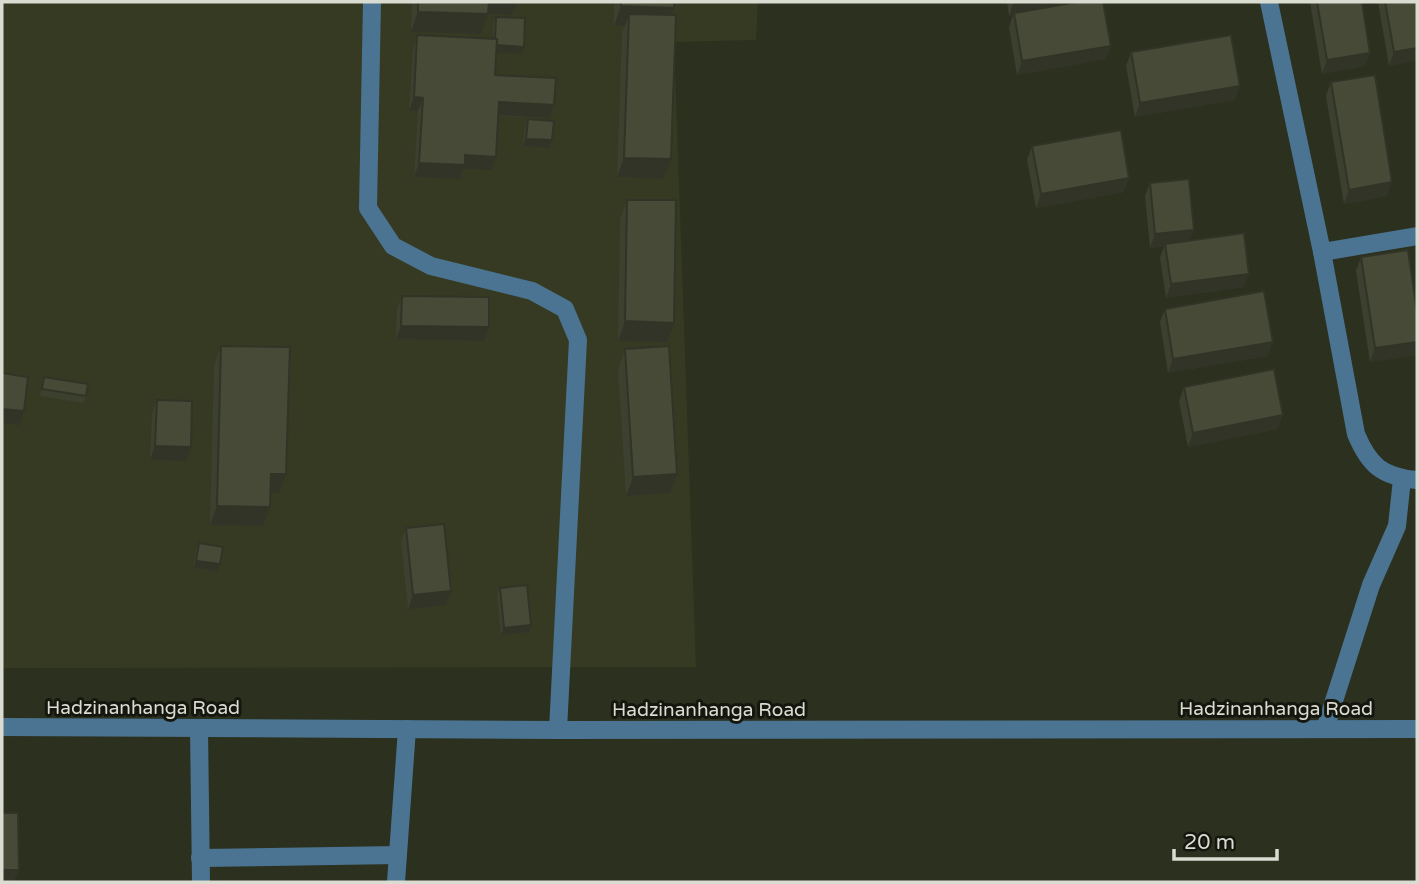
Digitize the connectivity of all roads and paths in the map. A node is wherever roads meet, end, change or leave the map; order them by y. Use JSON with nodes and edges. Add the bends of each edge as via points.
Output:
{"nodes":[{"id":1,"x":372,"y":2,"type":"edge"},
{"id":2,"x":1269,"y":2,"type":"edge"},
{"id":3,"x":1417,"y":236,"type":"edge"},
{"id":4,"x":1322,"y":252,"type":"junction"},
{"id":5,"x":1409,"y":479,"type":"edge"},
{"id":6,"x":2,"y":727,"type":"edge"},
{"id":7,"x":199,"y":729,"type":"junction"},
{"id":8,"x":407,"y":729,"type":"junction"},
{"id":9,"x":1325,"y":729,"type":"junction"},
{"id":10,"x":1417,"y":729,"type":"edge"},
{"id":11,"x":558,"y":730,"type":"junction"},
{"id":12,"x":398,"y":855,"type":"junction"},
{"id":13,"x":200,"y":858,"type":"junction"},
{"id":14,"x":201,"y":882,"type":"edge"},
{"id":15,"x":396,"y":882,"type":"edge"}],
"edges":[{"from":1,"to":11,"type":"street","via":[[368,208],[393,246],[431,266],[532,291],[565,309],[578,340]]},
{"from":2,"to":4,"type":"street"},
{"from":3,"to":4,"type":"street"},
{"from":4,"to":5,"type":"street","via":[[1356,434],[1364,455],[1379,469]]},
{"from":5,"to":9,"type":"street","via":[[1397,526],[1371,585]]},
{"from":6,"to":7,"type":"street","name":"Hadzinanhanga Road"},
{"from":7,"to":8,"type":"street","name":"Hadzinanhanga Road"},
{"from":7,"to":13,"type":"street"},
{"from":8,"to":11,"type":"street","name":"Hadzinanhanga Road"},
{"from":8,"to":12,"type":"street"},
{"from":9,"to":10,"type":"street","name":"Hadzinanhanga Road"},
{"from":9,"to":11,"type":"street","name":"Hadzinanhanga Road"},
{"from":12,"to":13,"type":"street"},
{"from":12,"to":15,"type":"street"},
{"from":13,"to":14,"type":"street"}]}
